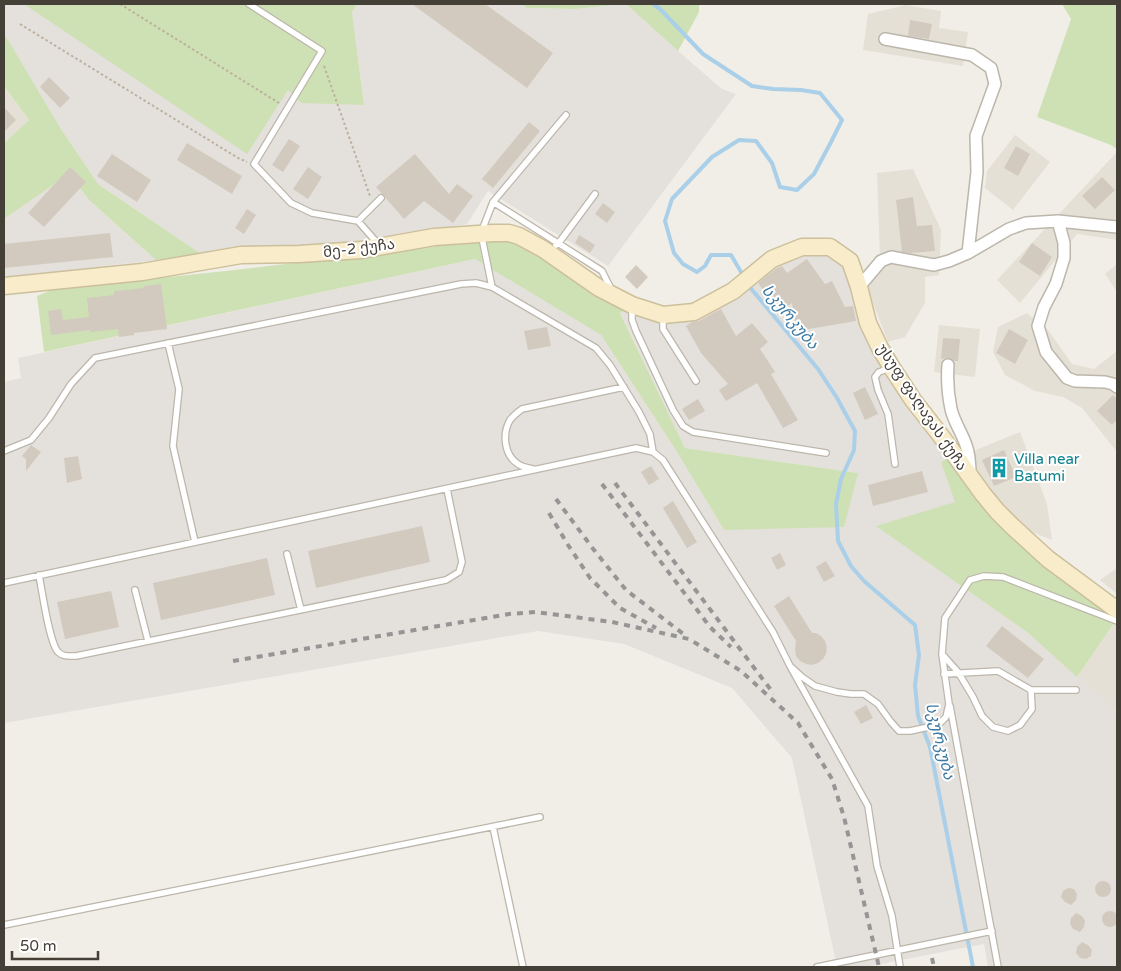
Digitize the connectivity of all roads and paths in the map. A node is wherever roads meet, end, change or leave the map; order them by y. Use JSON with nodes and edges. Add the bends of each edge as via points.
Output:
{"nodes":[{"id":1,"x":120,"y":4,"type":"edge"},
{"id":2,"x":249,"y":4,"type":"edge"},
{"id":3,"x":20,"y":24,"type":"dead end"},
{"id":4,"x":885,"y":39,"type":"dead end"},
{"id":5,"x":320,"y":55,"type":"junction"},
{"id":6,"x":287,"y":108,"type":"junction"},
{"id":7,"x":566,"y":115,"type":"dead end"},
{"id":8,"x":254,"y":164,"type":"junction"},
{"id":9,"x":595,"y":194,"type":"dead end"},
{"id":10,"x":381,"y":198,"type":"dead end"},
{"id":11,"x":493,"y":202,"type":"junction"},
{"id":12,"x":374,"y":205,"type":"junction"},
{"id":13,"x":358,"y":221,"type":"junction"},
{"id":14,"x":1058,"y":221,"type":"junction"},
{"id":15,"x":1117,"y":227,"type":"edge"},
{"id":16,"x":481,"y":233,"type":"junction"},
{"id":17,"x":558,"y":244,"type":"junction"},
{"id":18,"x":380,"y":246,"type":"junction"},
{"id":19,"x":542,"y":249,"type":"junction"},
{"id":20,"x":968,"y":253,"type":"junction"},
{"id":21,"x":4,"y":286,"type":"edge"},
{"id":22,"x":492,"y":287,"type":"junction"},
{"id":23,"x":859,"y":287,"type":"junction"},
{"id":24,"x":616,"y":297,"type":"junction"},
{"id":25,"x":632,"y":305,"type":"junction"},
{"id":26,"x":694,"y":312,"type":"joint"},
{"id":27,"x":663,"y":315,"type":"junction"},
{"id":28,"x":168,"y":343,"type":"junction"},
{"id":29,"x":948,"y":365,"type":"dead end"},
{"id":30,"x":892,"y":368,"type":"junction"},
{"id":31,"x":696,"y":381,"type":"dead end"},
{"id":32,"x":624,"y":387,"type":"junction"},
{"id":33,"x":1117,"y":387,"type":"edge"},
{"id":34,"x":4,"y":451,"type":"edge"},
{"id":35,"x":653,"y":452,"type":"junction"},
{"id":36,"x":826,"y":453,"type":"dead end"},
{"id":37,"x":895,"y":464,"type":"dead end"},
{"id":38,"x":535,"y":470,"type":"junction"},
{"id":39,"x":971,"y":478,"type":"junction"},
{"id":40,"x":446,"y":489,"type":"junction"},
{"id":41,"x":195,"y":542,"type":"junction"},
{"id":42,"x":287,"y":554,"type":"dead end"},
{"id":43,"x":39,"y":575,"type":"junction"},
{"id":44,"x":4,"y":583,"type":"edge"},
{"id":45,"x":135,"y":590,"type":"dead end"},
{"id":46,"x":301,"y":610,"type":"junction"},
{"id":47,"x":1117,"y":610,"type":"edge"},
{"id":48,"x":1117,"y":621,"type":"edge"},
{"id":49,"x":148,"y":641,"type":"junction"},
{"id":50,"x":942,"y":654,"type":"junction"},
{"id":51,"x":790,"y":666,"type":"junction"},
{"id":52,"x":958,"y":672,"type":"junction"},
{"id":53,"x":944,"y":674,"type":"junction"},
{"id":54,"x":1031,"y":690,"type":"junction"},
{"id":55,"x":1076,"y":690,"type":"dead end"},
{"id":56,"x":949,"y":704,"type":"junction"},
{"id":57,"x":540,"y":817,"type":"dead end"},
{"id":58,"x":493,"y":827,"type":"junction"},
{"id":59,"x":4,"y":925,"type":"edge"},
{"id":60,"x":992,"y":931,"type":"junction"},
{"id":61,"x":897,"y":950,"type":"junction"},
{"id":62,"x":523,"y":967,"type":"edge"},
{"id":63,"x":817,"y":967,"type":"edge"},
{"id":64,"x":900,"y":967,"type":"edge"},
{"id":65,"x":998,"y":967,"type":"edge"}],
"edges":[{"from":1,"to":6,"type":"path"},
{"from":2,"to":5,"type":"lane","via":[[322,51]]},
{"from":3,"to":8,"type":"path","via":[[238,158]]},
{"from":4,"to":20,"type":"street","via":[[972,55],[991,68],[995,84],[976,136],[977,172]]},
{"from":5,"to":6,"type":"lane"},
{"from":5,"to":12,"type":"path"},
{"from":6,"to":8,"type":"lane"},
{"from":7,"to":11,"type":"lane"},
{"from":8,"to":13,"type":"lane","via":[[291,203],[312,213]]},
{"from":9,"to":17,"type":"lane"},
{"from":10,"to":12,"type":"lane"},
{"from":11,"to":16,"type":"lane"},
{"from":11,"to":17,"type":"lane"},
{"from":12,"to":13,"type":"lane"},
{"from":13,"to":18,"type":"lane"},
{"from":14,"to":15,"type":"street"},
{"from":14,"to":20,"type":"street","via":[[1026,223]]},
{"from":14,"to":33,"type":"street","via":[[1064,258],[1038,326],[1046,352],[1067,378],[1105,382]]},
{"from":16,"to":18,"type":"street","name":"მე-2 ქუჩა"},
{"from":16,"to":19,"type":"street","name":"მე-2 ქუჩა","via":[[509,233]]},
{"from":16,"to":22,"type":"lane"},
{"from":17,"to":19,"type":"lane"},
{"from":17,"to":24,"type":"lane","via":[[602,272]]},
{"from":18,"to":21,"type":"street","name":"მე-2 ქუჩა","via":[[308,254],[240,256],[142,272]]},
{"from":19,"to":24,"type":"street","name":"მე-2 ქუჩა"},
{"from":20,"to":23,"type":"street","via":[[934,265],[892,257],[881,261]]},
{"from":22,"to":28,"type":"lane","via":[[461,284]]},
{"from":22,"to":32,"type":"lane","via":[[596,348]]},
{"from":23,"to":26,"type":"street","name":"უსუფ ფაღავას ქუჩა","via":[[850,261],[830,247],[802,247],[772,259],[733,291]]},
{"from":23,"to":30,"type":"street","name":"უსუფ ფაღავას ქუჩა","via":[[868,323]]},
{"from":24,"to":25,"type":"street","name":"მე-2 ქუჩა"},
{"from":25,"to":27,"type":"street","name":"მე-2 ქუჩა"},
{"from":25,"to":36,"type":"lane","via":[[636,331],[683,426],[693,432]]},
{"from":26,"to":27,"type":"street","name":"მე-2 ქუჩა"},
{"from":27,"to":31,"type":"lane","via":[[663,330]]},
{"from":28,"to":34,"type":"lane","via":[[96,358],[71,384],[31,440]]},
{"from":28,"to":41,"type":"lane","via":[[179,389],[173,446]]},
{"from":29,"to":39,"type":"street","via":[[951,409],[967,445]]},
{"from":30,"to":37,"type":"lane","via":[[879,372],[875,377],[888,414]]},
{"from":30,"to":39,"type":"street","name":"უსუფ ფაღავას ქუჩა"},
{"from":32,"to":35,"type":"lane","via":[[650,434]]},
{"from":32,"to":38,"type":"lane","via":[[522,409],[511,420],[505,435],[507,450],[519,465]]},
{"from":35,"to":38,"type":"lane","via":[[636,448]]},
{"from":35,"to":51,"type":"lane","via":[[663,460],[773,632]]},
{"from":38,"to":40,"type":"lane"},
{"from":39,"to":47,"type":"street","name":"უსუფ ფაღავას ქუჩა","via":[[997,511],[1030,543]]},
{"from":40,"to":41,"type":"lane"},
{"from":40,"to":46,"type":"lane","via":[[462,562],[458,572],[446,580]]},
{"from":41,"to":43,"type":"lane"},
{"from":42,"to":46,"type":"lane"},
{"from":43,"to":44,"type":"lane"},
{"from":43,"to":49,"type":"lane","via":[[51,637],[57,651],[65,656]]},
{"from":45,"to":49,"type":"lane"},
{"from":46,"to":49,"type":"lane"},
{"from":48,"to":50,"type":"lane","via":[[1002,577],[984,576],[970,580],[945,618]]},
{"from":50,"to":52,"type":"lane"},
{"from":50,"to":53,"type":"lane"},
{"from":51,"to":56,"type":"lane","via":[[815,686],[864,694],[878,704],[900,731],[938,724],[946,717]]},
{"from":51,"to":61,"type":"lane","via":[[868,806],[877,866],[892,916]]},
{"from":52,"to":53,"type":"lane"},
{"from":52,"to":54,"type":"lane","via":[[998,671]]},
{"from":52,"to":54,"type":"lane","via":[[982,716],[993,727],[1008,731],[1020,725],[1032,709]]},
{"from":53,"to":56,"type":"lane"},
{"from":54,"to":55,"type":"lane"},
{"from":56,"to":60,"type":"lane"},
{"from":57,"to":58,"type":"lane"},
{"from":58,"to":59,"type":"lane"},
{"from":58,"to":62,"type":"lane"},
{"from":60,"to":61,"type":"lane"},
{"from":60,"to":65,"type":"lane"},
{"from":61,"to":63,"type":"lane"},
{"from":61,"to":64,"type":"lane"}]}
